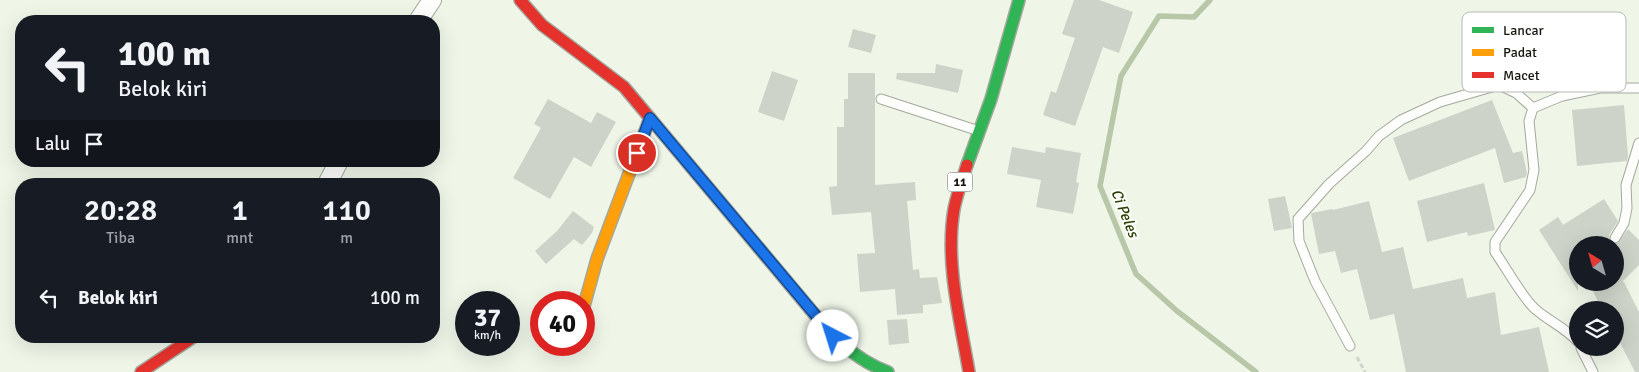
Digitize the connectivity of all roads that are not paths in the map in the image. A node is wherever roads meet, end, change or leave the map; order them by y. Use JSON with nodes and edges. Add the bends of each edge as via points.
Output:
{"nodes":[{"id":1,"x":432,"y":0,"type":"edge"},
{"id":2,"x":520,"y":0,"type":"edge"},
{"id":3,"x":1019,"y":0,"type":"edge"},
{"id":4,"x":422,"y":15,"type":"edge"},
{"id":5,"x":1626,"y":88,"type":"edge"},
{"id":6,"x":1639,"y":88,"type":"edge"},
{"id":7,"x":1477,"y":92,"type":"edge"},
{"id":8,"x":1514,"y":92,"type":"edge"},
{"id":9,"x":1581,"y":92,"type":"edge"},
{"id":10,"x":881,"y":99,"type":"dead end"},
{"id":11,"x":1533,"y":108,"type":"junction"},
{"id":12,"x":650,"y":118,"type":"junction"},
{"id":13,"x":979,"y":130,"type":"junction"},
{"id":14,"x":1639,"y":143,"type":"edge"},
{"id":15,"x":1616,"y":236,"type":"edge"},
{"id":16,"x":588,"y":291,"type":"edge"},
{"id":17,"x":1569,"y":332,"type":"edge"},
{"id":18,"x":185,"y":343,"type":"edge"},
{"id":19,"x":1350,"y":346,"type":"dead end"},
{"id":20,"x":1585,"y":356,"type":"edge"},
{"id":21,"x":142,"y":372,"type":"edge"},
{"id":22,"x":888,"y":372,"type":"edge"},
{"id":23,"x":969,"y":372,"type":"edge"},
{"id":24,"x":1593,"y":372,"type":"edge"}],
"edges":[{"from":1,"to":4,"type":"street"},
{"from":2,"to":12,"type":"main road","via":[[533,17],[610,74]]},
{"from":3,"to":13,"type":"main road","number":"11","via":[[991,100]]},
{"from":5,"to":6,"type":"lane"},
{"from":7,"to":19,"type":"lane","via":[[1440,102],[1401,120],[1328,184],[1298,219],[1299,242],[1315,281]]},
{"from":8,"to":11,"type":"lane"},
{"from":9,"to":11,"type":"lane"},
{"from":10,"to":13,"type":"lane"},
{"from":11,"to":17,"type":"lane","via":[[1529,121],[1534,170],[1530,190],[1495,242],[1495,252],[1534,307]]},
{"from":12,"to":16,"type":"main road"},
{"from":12,"to":22,"type":"main road","via":[[833,336],[856,357]]},
{"from":13,"to":23,"type":"main road","number":"11","via":[[959,188],[952,236],[953,276]]},
{"from":14,"to":15,"type":"lane","via":[[1626,185],[1624,223]]},
{"from":18,"to":21,"type":"main road"},
{"from":20,"to":24,"type":"lane"}]}
